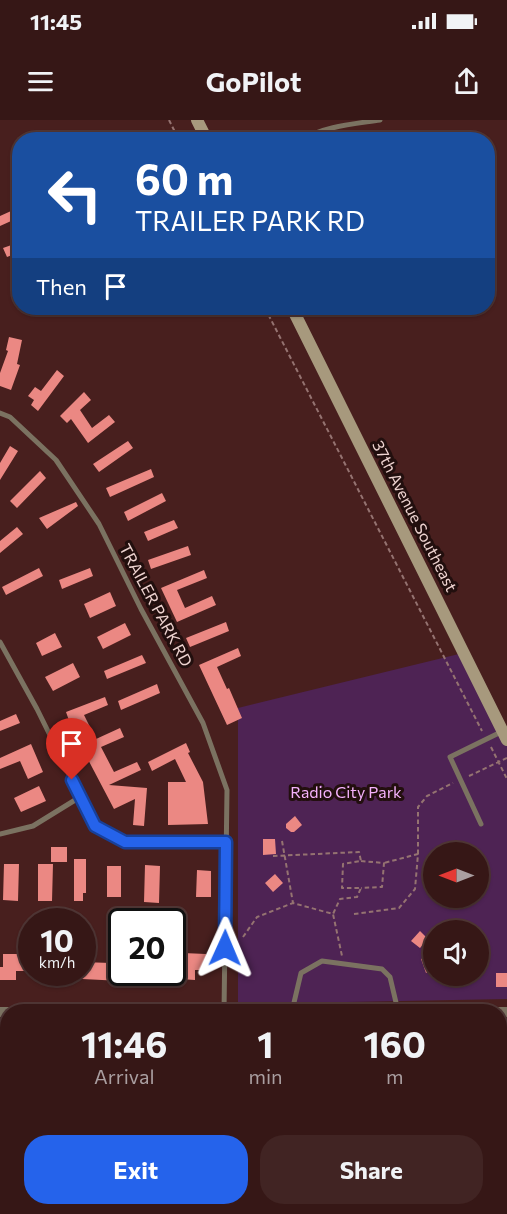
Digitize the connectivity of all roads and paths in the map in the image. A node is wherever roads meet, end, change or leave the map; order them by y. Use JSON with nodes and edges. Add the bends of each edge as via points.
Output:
{"nodes":[{"id":1,"x":380,"y":120,"type":"edge"},
{"id":2,"x":321,"y":132,"type":"edge"},
{"id":3,"x":269,"y":315,"type":"edge"},
{"id":4,"x":295,"y":315,"type":"edge"},
{"id":5,"x":0,"y":412,"type":"edge"},
{"id":6,"x":0,"y":642,"type":"edge"},
{"id":7,"x":505,"y":736,"type":"edge"},
{"id":8,"x":487,"y":740,"type":"junction"},
{"id":9,"x":507,"y":758,"type":"edge"},
{"id":10,"x":498,"y":762,"type":"junction"},
{"id":11,"x":507,"y":779,"type":"edge"},
{"id":12,"x":460,"y":780,"type":"junction"},
{"id":13,"x":81,"y":797,"type":"junction"},
{"id":14,"x":481,"y":824,"type":"dead end"},
{"id":15,"x":0,"y":834,"type":"edge"},
{"id":16,"x":282,"y":841,"type":"dead end"},
{"id":17,"x":226,"y":842,"type":"junction"},
{"id":18,"x":285,"y":854,"type":"junction"},
{"id":19,"x":418,"y":854,"type":"junction"},
{"id":20,"x":273,"y":856,"type":"dead end"},
{"id":21,"x":361,"y":861,"type":"junction"},
{"id":22,"x":384,"y":863,"type":"junction"},
{"id":23,"x":362,"y":888,"type":"junction"},
{"id":24,"x":293,"y":903,"type":"junction"},
{"id":25,"x":333,"y":914,"type":"junction"},
{"id":26,"x":354,"y":914,"type":"dead end"},
{"id":27,"x":243,"y":937,"type":"dead end"},
{"id":28,"x":341,"y":963,"type":"junction"},
{"id":29,"x":224,"y":1004,"type":"edge"},
{"id":30,"x":294,"y":1004,"type":"edge"},
{"id":31,"x":396,"y":1004,"type":"edge"}],
"edges":[{"from":1,"to":2,"type":"lane"},
{"from":3,"to":8,"type":"path"},
{"from":4,"to":7,"type":"street","name":"37th Avenue Southeast"},
{"from":5,"to":17,"type":"lane","name":"TRAILER PARK RD","via":[[56,460],[99,524],[203,723],[227,790]]},
{"from":6,"to":13,"type":"lane"},
{"from":7,"to":8,"type":"lane"},
{"from":8,"to":10,"type":"path"},
{"from":8,"to":12,"type":"lane","via":[[450,757]]},
{"from":9,"to":10,"type":"path"},
{"from":10,"to":11,"type":"path"},
{"from":10,"to":12,"type":"path"},
{"from":12,"to":14,"type":"lane"},
{"from":12,"to":19,"type":"path","via":[[427,796],[418,807]]},
{"from":13,"to":15,"type":"lane","via":[[33,826]]},
{"from":13,"to":17,"type":"lane","via":[[95,826],[125,842]]},
{"from":16,"to":18,"type":"path"},
{"from":17,"to":29,"type":"lane","name":"TRAILER PARK RD"},
{"from":18,"to":20,"type":"path"},
{"from":18,"to":21,"type":"path","via":[[359,852]]},
{"from":18,"to":24,"type":"path"},
{"from":19,"to":22,"type":"path"},
{"from":19,"to":26,"type":"path","via":[[415,889],[399,908]]},
{"from":21,"to":22,"type":"path"},
{"from":21,"to":23,"type":"path","via":[[343,864],[342,888]]},
{"from":22,"to":23,"type":"path","via":[[382,887]]},
{"from":23,"to":25,"type":"path","via":[[357,897],[340,899]]},
{"from":24,"to":25,"type":"path"},
{"from":24,"to":27,"type":"path","via":[[257,917]]},
{"from":25,"to":28,"type":"path"},
{"from":28,"to":30,"type":"lane","via":[[322,961],[301,973]]},
{"from":28,"to":31,"type":"lane","via":[[382,969],[390,976]]}]}
